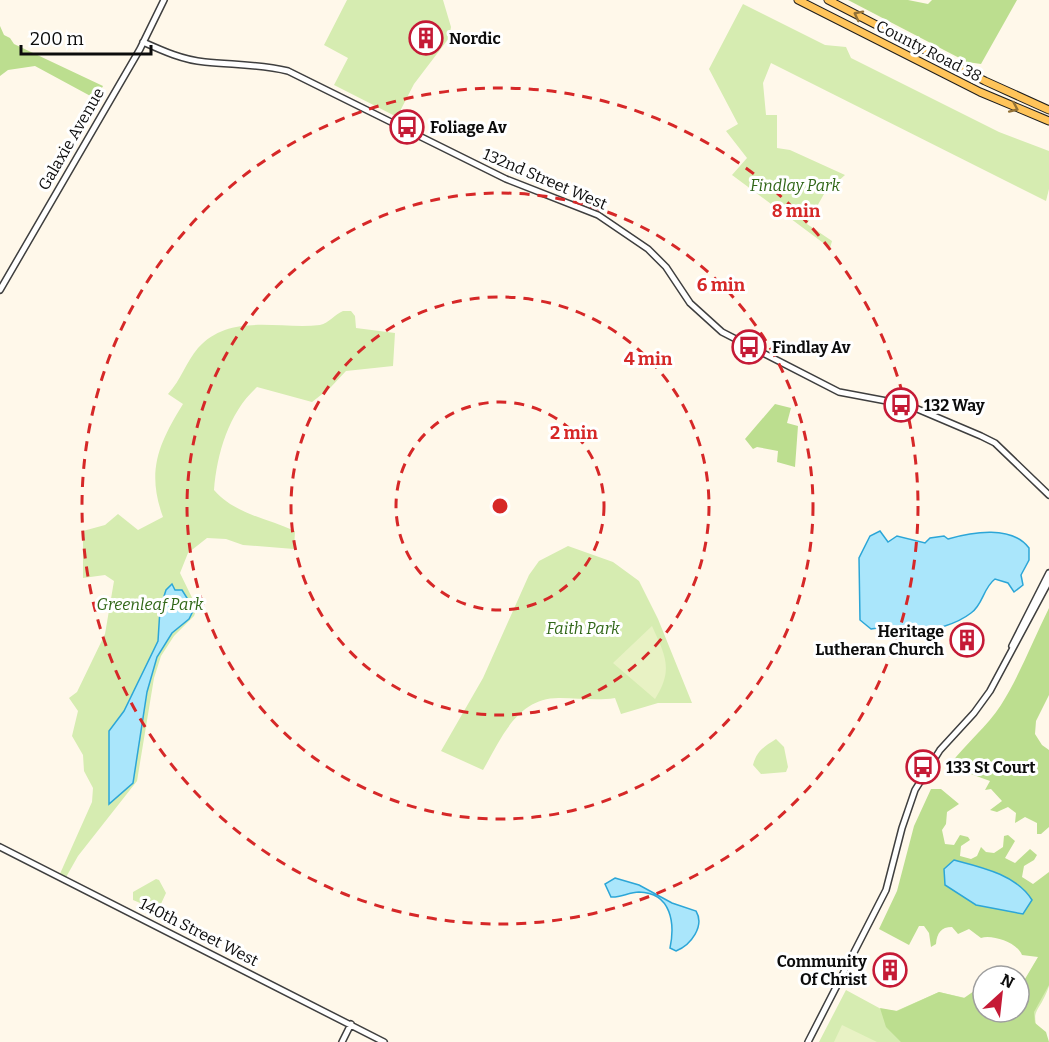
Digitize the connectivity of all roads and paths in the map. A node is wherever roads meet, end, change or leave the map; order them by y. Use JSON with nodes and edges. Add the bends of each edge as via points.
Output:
{"nodes":[{"id":1,"x":164,"y":0,"type":"edge"},
{"id":2,"x":798,"y":0,"type":"edge"},
{"id":3,"x":828,"y":0,"type":"edge"},
{"id":4,"x":143,"y":42,"type":"junction"},
{"id":5,"x":984,"y":81,"type":"junction"},
{"id":6,"x":980,"y":92,"type":"junction"},
{"id":7,"x":1049,"y":110,"type":"edge"},
{"id":8,"x":1049,"y":121,"type":"edge"},
{"id":9,"x":0,"y":290,"type":"edge"},
{"id":10,"x":1049,"y":495,"type":"edge"},
{"id":11,"x":1049,"y":573,"type":"edge"},
{"id":12,"x":1049,"y":581,"type":"edge"},
{"id":13,"x":1013,"y":646,"type":"junction"},
{"id":14,"x":0,"y":847,"type":"edge"},
{"id":15,"x":351,"y":1024,"type":"junction"},
{"id":16,"x":342,"y":1042,"type":"edge"},
{"id":17,"x":384,"y":1042,"type":"edge"},
{"id":18,"x":808,"y":1042,"type":"edge"}],
"edges":[{"from":1,"to":4,"type":"street","name":"Galaxie Avenue"},
{"from":2,"to":6,"type":"main road","name":"County Road 38"},
{"from":5,"to":3,"type":"main road","name":"County Road 38","one_way":true},
{"from":4,"to":9,"type":"street","name":"Galaxie Avenue"},
{"from":4,"to":10,"type":"street","name":"132nd Street West","via":[[184,58],[258,64],[288,71],[506,179],[598,214],[648,249],[666,267],[690,303],[722,332],[839,392],[908,405],[981,436],[995,443]]},
{"from":5,"to":6,"type":"street"},
{"from":5,"to":7,"type":"main road","name":"County Road 38"},
{"from":6,"to":8,"type":"main road","name":"County Road 38","one_way":true},
{"from":11,"to":13,"type":"street","via":[[1014,637]]},
{"from":12,"to":13,"type":"street"},
{"from":13,"to":18,"type":"street","via":[[984,700],[940,750],[915,790],[886,890]]},
{"from":14,"to":15,"type":"street","name":"140th Street West"},
{"from":15,"to":16,"type":"street"},
{"from":15,"to":17,"type":"street","name":"140th Street West"}]}
